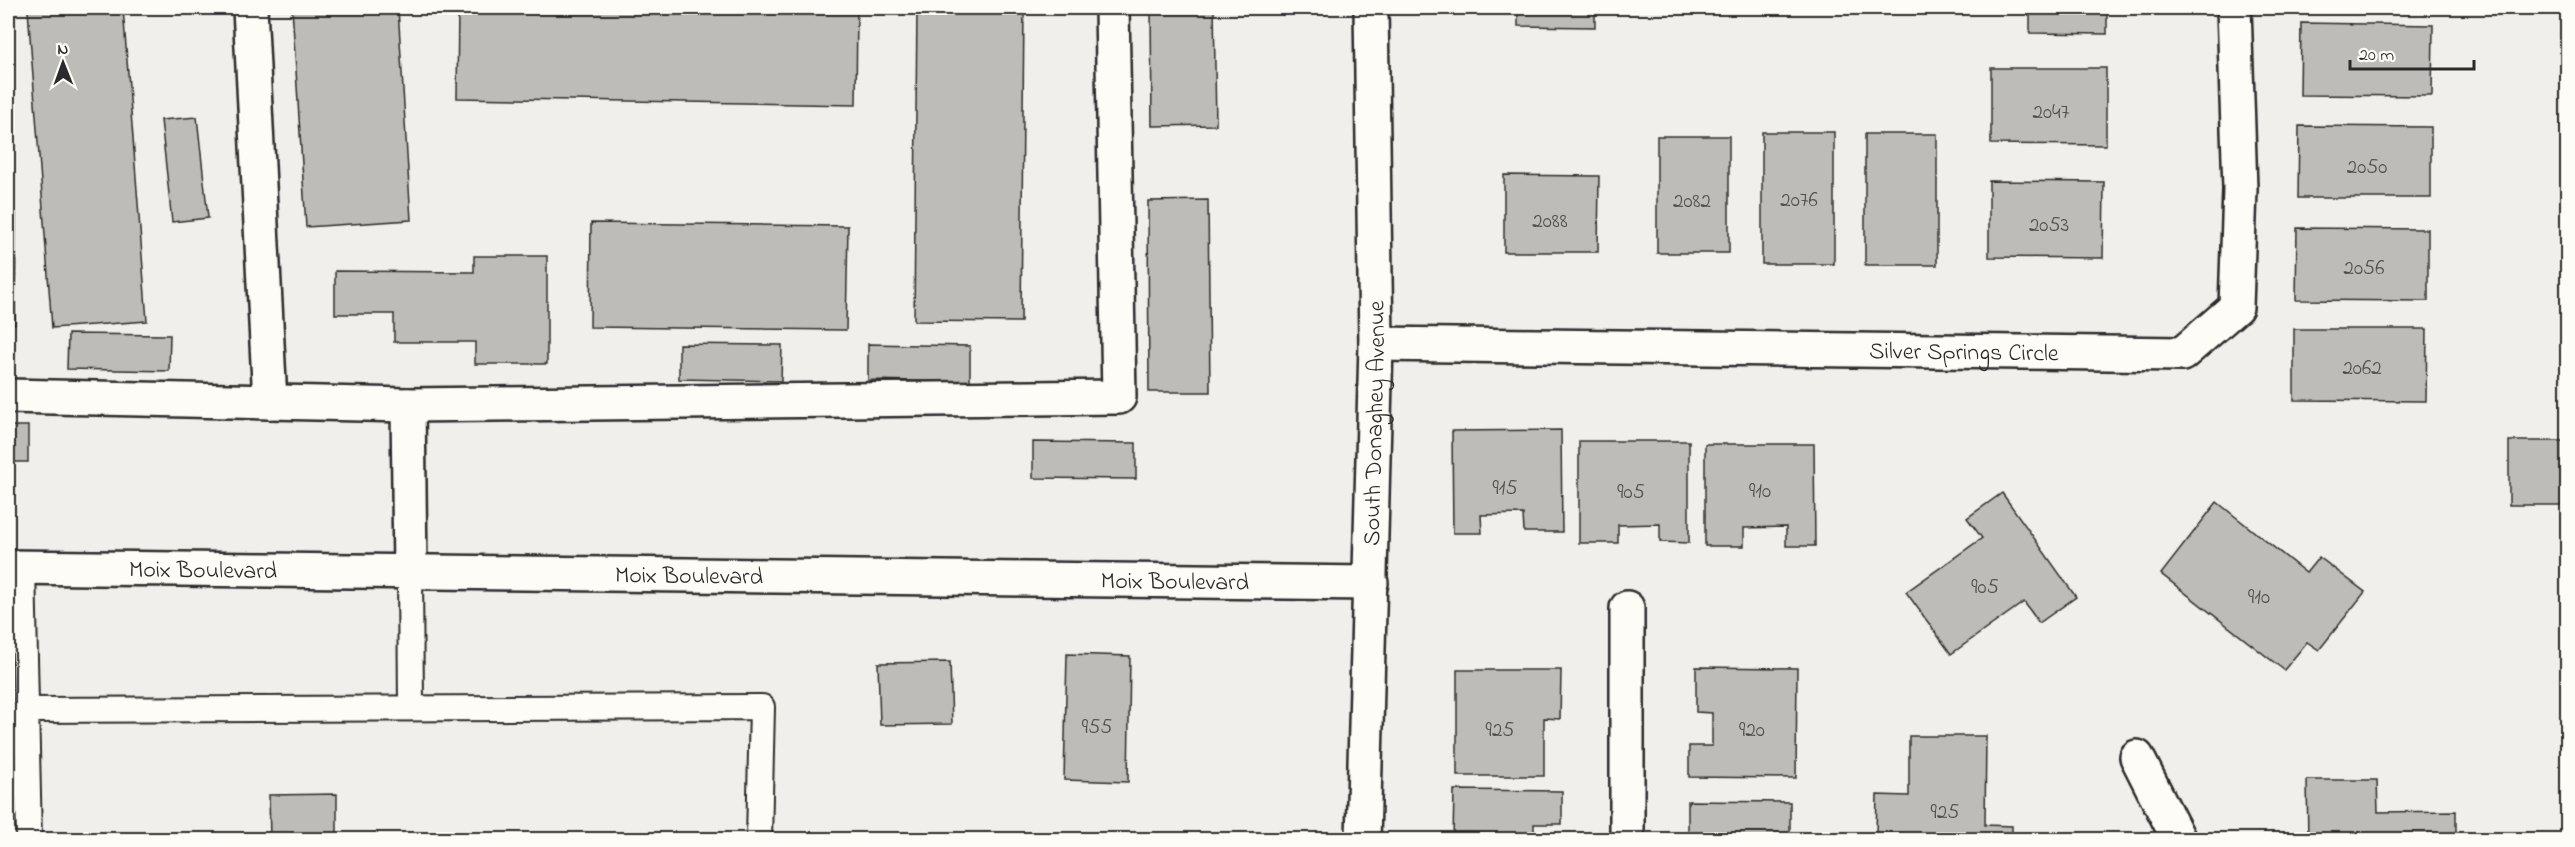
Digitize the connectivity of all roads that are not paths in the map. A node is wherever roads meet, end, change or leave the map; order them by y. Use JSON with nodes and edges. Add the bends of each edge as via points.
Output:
{"nodes":[{"id":1,"x":250,"y":8,"type":"edge"},
{"id":2,"x":1112,"y":8,"type":"edge"},
{"id":3,"x":1371,"y":8,"type":"edge"},
{"id":4,"x":2234,"y":8,"type":"edge"},
{"id":5,"x":1376,"y":344,"type":"junction"},
{"id":6,"x":8,"y":396,"type":"edge"},
{"id":7,"x":270,"y":402,"type":"junction"},
{"id":8,"x":408,"y":405,"type":"junction"},
{"id":9,"x":15,"y":567,"type":"edge"},
{"id":10,"x":410,"y":570,"type":"junction"},
{"id":11,"x":1371,"y":584,"type":"junction"},
{"id":12,"x":1627,"y":608,"type":"dead end"},
{"id":13,"x":411,"y":708,"type":"junction"},
{"id":14,"x":26,"y":710,"type":"junction"},
{"id":15,"x":2137,"y":757,"type":"dead end"},
{"id":16,"x":29,"y":840,"type":"edge"},
{"id":17,"x":759,"y":840,"type":"edge"},
{"id":18,"x":1363,"y":840,"type":"edge"},
{"id":19,"x":1627,"y":840,"type":"edge"},
{"id":20,"x":2179,"y":840,"type":"edge"}],
"edges":[{"from":1,"to":7,"type":"street"},
{"from":2,"to":8,"type":"street","via":[[1119,397]]},
{"from":3,"to":5,"type":"street","name":"South Donaghey Avenue"},
{"from":4,"to":5,"type":"street","name":"Silver Springs Circle","via":[[2240,189],[2236,308],[2182,354]]},
{"from":5,"to":11,"type":"street","name":"South Donaghey Avenue"},
{"from":6,"to":7,"type":"street"},
{"from":7,"to":8,"type":"street"},
{"from":8,"to":10,"type":"street"},
{"from":9,"to":10,"type":"street","name":"Moix Boulevard"},
{"from":9,"to":14,"type":"lane"},
{"from":10,"to":11,"type":"street","name":"Moix Boulevard"},
{"from":10,"to":13,"type":"lane"},
{"from":11,"to":18,"type":"street","name":"South Donaghey Avenue"},
{"from":12,"to":19,"type":"street"},
{"from":13,"to":14,"type":"lane"},
{"from":13,"to":17,"type":"lane","via":[[762,706]]},
{"from":14,"to":16,"type":"lane"},
{"from":15,"to":20,"type":"street"}]}
